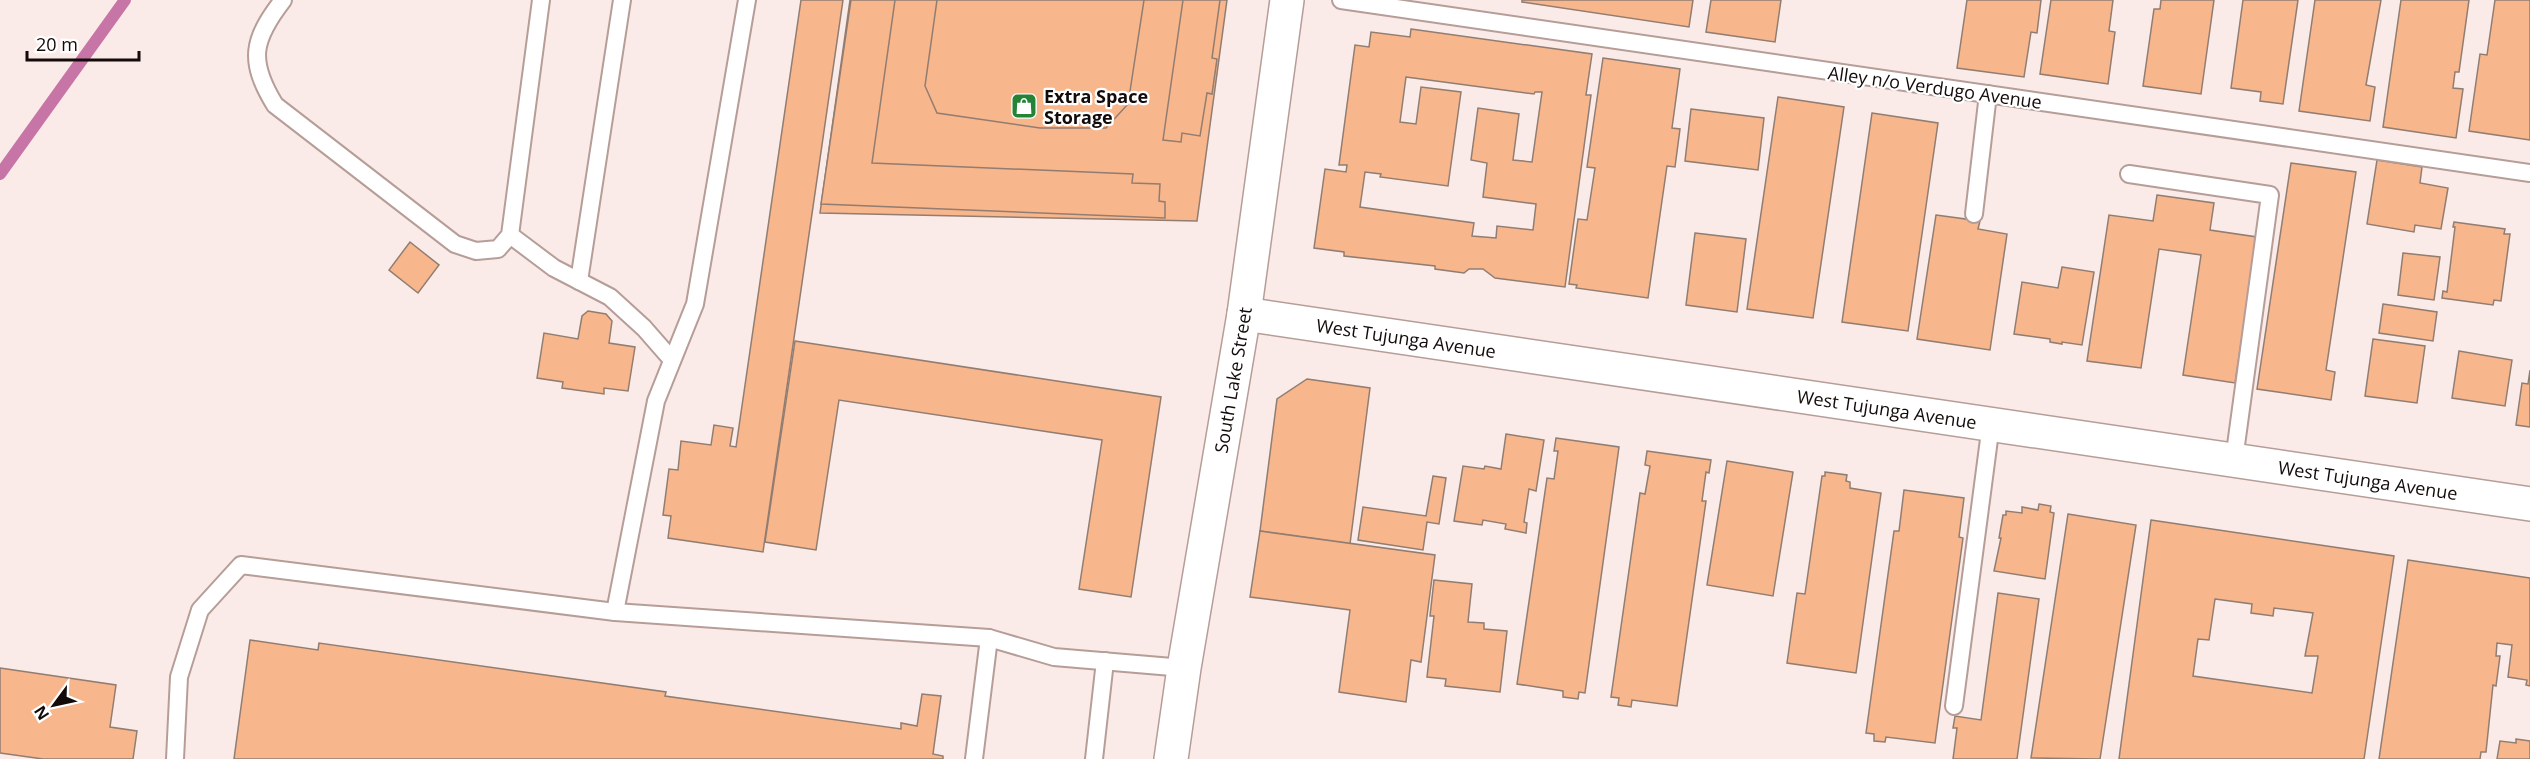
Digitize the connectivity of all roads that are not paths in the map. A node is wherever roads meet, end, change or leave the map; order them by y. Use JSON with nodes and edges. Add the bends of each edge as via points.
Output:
{"nodes":[{"id":1,"x":283,"y":0,"type":"edge"},
{"id":2,"x":541,"y":0,"type":"edge"},
{"id":3,"x":622,"y":0,"type":"edge"},
{"id":4,"x":747,"y":0,"type":"edge"},
{"id":5,"x":1287,"y":0,"type":"edge"},
{"id":6,"x":1341,"y":0,"type":"edge"},
{"id":7,"x":1988,"y":94,"type":"junction"},
{"id":8,"x":2530,"y":173,"type":"edge"},
{"id":9,"x":2129,"y":174,"type":"dead end"},
{"id":10,"x":1974,"y":214,"type":"dead end"},
{"id":11,"x":510,"y":235,"type":"junction"},
{"id":12,"x":579,"y":281,"type":"junction"},
{"id":13,"x":1244,"y":314,"type":"junction"},
{"id":14,"x":672,"y":360,"type":"junction"},
{"id":15,"x":1991,"y":424,"type":"junction"},
{"id":16,"x":2234,"y":460,"type":"junction"},
{"id":17,"x":2530,"y":504,"type":"edge"},
{"id":18,"x":615,"y":612,"type":"junction"},
{"id":19,"x":990,"y":638,"type":"junction"},
{"id":20,"x":1105,"y":661,"type":"junction"},
{"id":21,"x":1184,"y":669,"type":"junction"},
{"id":22,"x":1954,"y":706,"type":"dead end"},
{"id":23,"x":175,"y":759,"type":"edge"},
{"id":24,"x":974,"y":759,"type":"edge"},
{"id":25,"x":1094,"y":759,"type":"edge"},
{"id":26,"x":1171,"y":759,"type":"edge"}],
"edges":[{"from":1,"to":11,"type":"lane","via":[[259,39],[256,62],[263,87],[275,105],[455,244],[476,251],[498,249]]},
{"from":2,"to":11,"type":"lane"},
{"from":3,"to":12,"type":"lane"},
{"from":4,"to":14,"type":"lane","via":[[694,304]]},
{"from":5,"to":13,"type":"street","name":"South Lake Street"},
{"from":6,"to":7,"type":"lane","name":"Alley n/o Verdugo Avenue"},
{"from":7,"to":8,"type":"lane","name":"Alley n/o Verdugo Avenue"},
{"from":7,"to":10,"type":"lane"},
{"from":9,"to":16,"type":"lane","via":[[2270,195]]},
{"from":11,"to":12,"type":"lane","via":[[554,268]]},
{"from":12,"to":14,"type":"lane","via":[[610,297],[644,327]]},
{"from":13,"to":15,"type":"street","name":"West Tujunga Avenue"},
{"from":13,"to":21,"type":"street","name":"South Lake Street"},
{"from":14,"to":18,"type":"lane","via":[[656,401]]},
{"from":15,"to":16,"type":"street","name":"West Tujunga Avenue"},
{"from":15,"to":22,"type":"lane"},
{"from":16,"to":17,"type":"street","name":"West Tujunga Avenue"},
{"from":18,"to":19,"type":"lane"},
{"from":18,"to":23,"type":"lane","via":[[241,565],[200,610],[180,677]]},
{"from":19,"to":20,"type":"lane","via":[[1054,657]]},
{"from":19,"to":24,"type":"lane"},
{"from":20,"to":21,"type":"lane"},
{"from":20,"to":25,"type":"lane"},
{"from":21,"to":26,"type":"street","name":"South Lake Street"}]}
